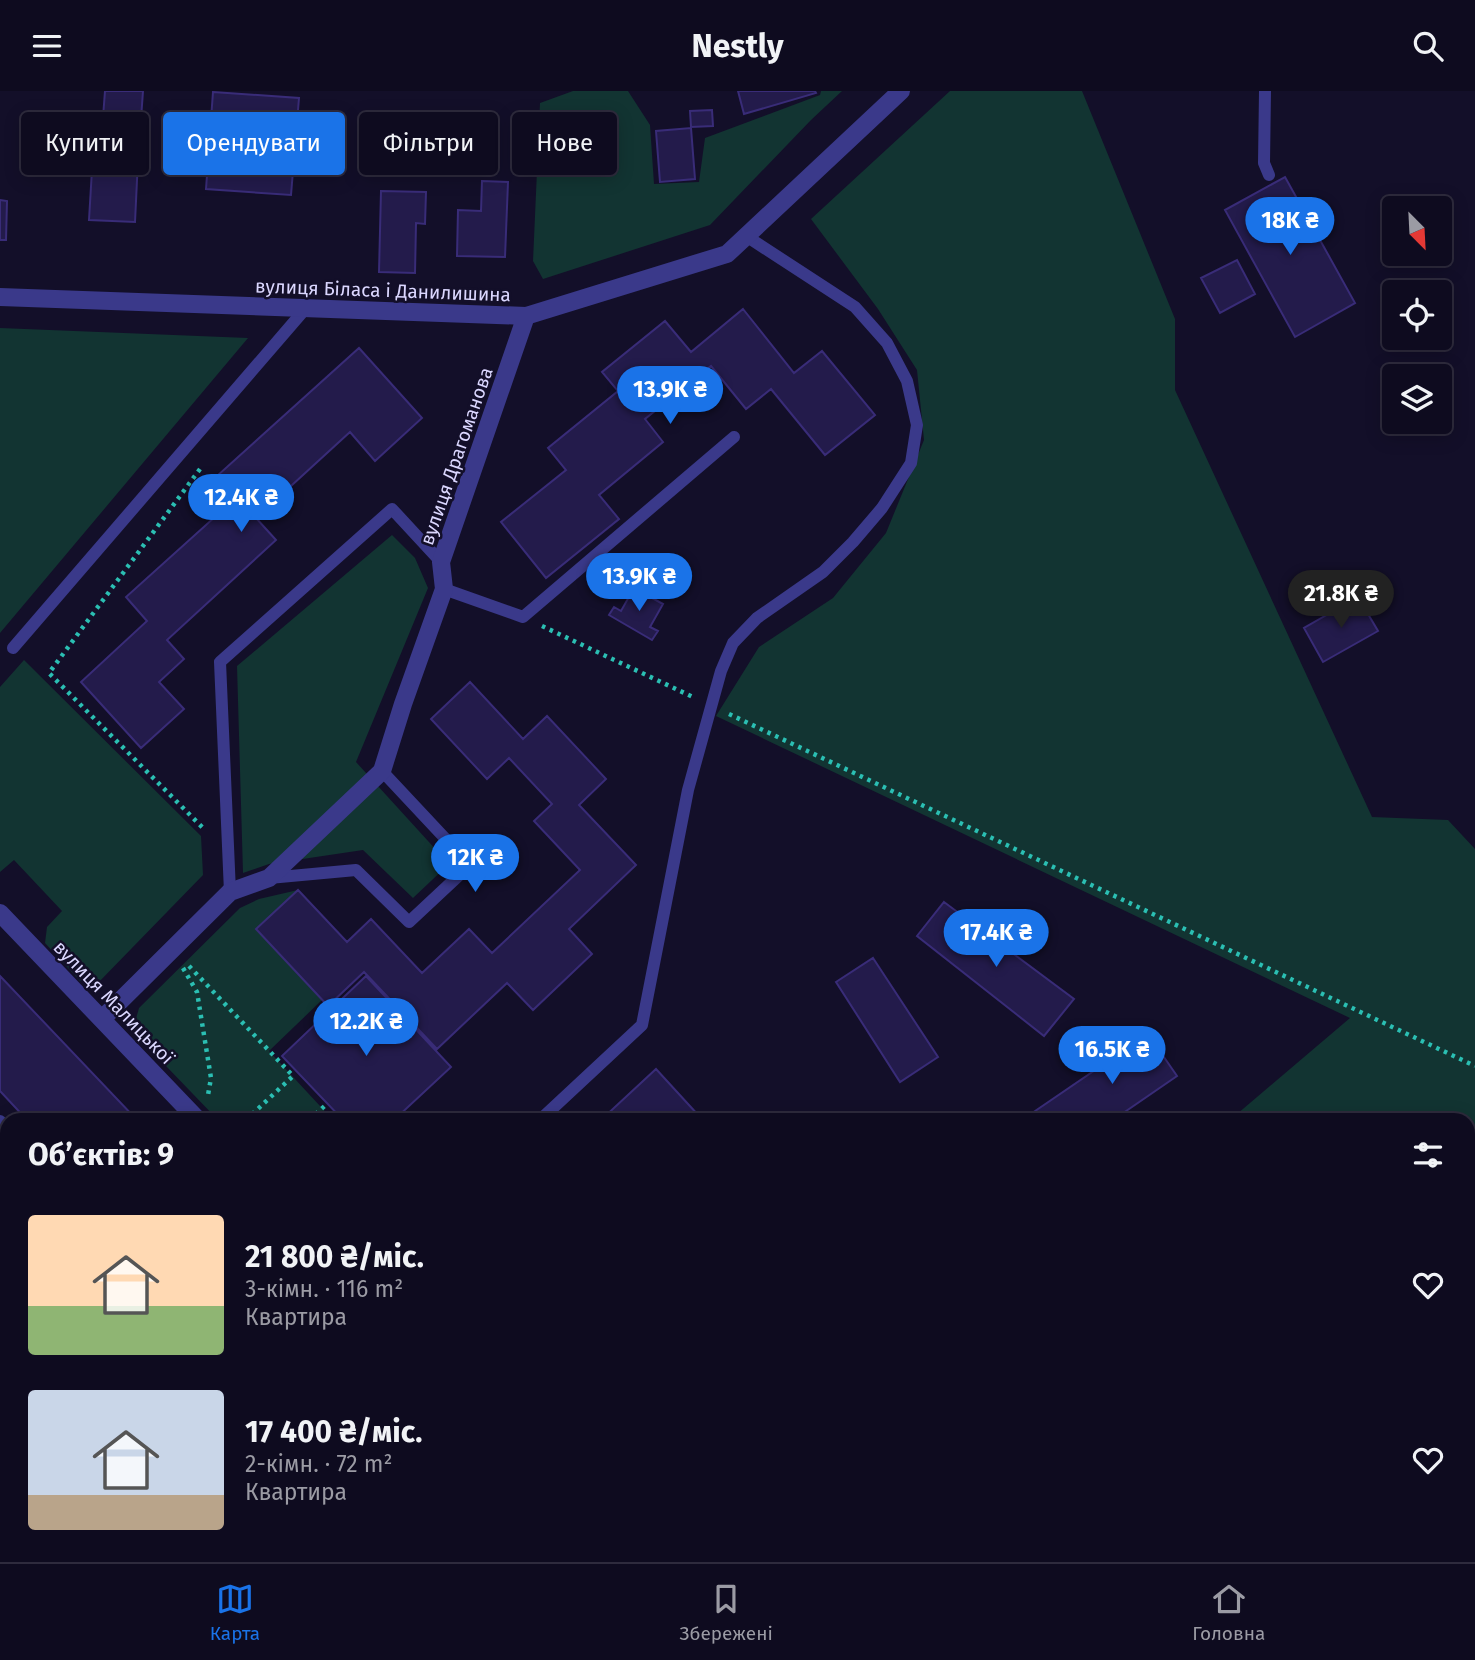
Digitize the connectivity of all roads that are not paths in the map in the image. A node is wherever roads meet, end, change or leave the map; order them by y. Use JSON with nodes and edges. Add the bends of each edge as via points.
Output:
{"nodes":[{"id":1,"x":901,"y":91,"type":"edge"},
{"id":2,"x":1265,"y":91,"type":"edge"},
{"id":3,"x":1269,"y":174,"type":"dead end"},
{"id":4,"x":746,"y":236,"type":"junction"},
{"id":5,"x":0,"y":297,"type":"edge"},
{"id":6,"x":306,"y":308,"type":"junction"},
{"id":7,"x":526,"y":316,"type":"junction"},
{"id":8,"x":734,"y":437,"type":"dead end"},
{"id":9,"x":441,"y":562,"type":"junction"},
{"id":10,"x":444,"y":589,"type":"junction"},
{"id":11,"x":13,"y":649,"type":"dead end"},
{"id":12,"x":382,"y":771,"type":"junction"},
{"id":13,"x":269,"y":878,"type":"junction"},
{"id":14,"x":230,"y":892,"type":"junction"},
{"id":15,"x":0,"y":913,"type":"edge"},
{"id":16,"x":102,"y":1019,"type":"junction"},
{"id":17,"x":191,"y":1113,"type":"edge"},
{"id":18,"x":548,"y":1113,"type":"edge"}],
"edges":[{"from":1,"to":4,"type":"street","name":"вулиця Біласа і Данилишина"},
{"from":2,"to":3,"type":"lane","via":[[1264,163]]},
{"from":4,"to":7,"type":"street","name":"вулиця Біласа і Данилишина","via":[[727,254]]},
{"from":4,"to":18,"type":"lane","via":[[855,307],[887,343],[907,381],[917,425],[911,463],[853,543],[823,572],[757,618],[733,643],[688,790],[642,1025]]},
{"from":5,"to":6,"type":"street","name":"вулиця Біласа і Данилишина"},
{"from":6,"to":7,"type":"street","name":"вулиця Біласа і Данилишина"},
{"from":6,"to":11,"type":"lane"},
{"from":7,"to":9,"type":"street","name":"вулиця Драгоманова"},
{"from":8,"to":10,"type":"lane","via":[[523,617]]},
{"from":9,"to":10,"type":"street","name":"вулиця Драгоманова"},
{"from":9,"to":14,"type":"lane","via":[[391,509],[220,662]]},
{"from":10,"to":12,"type":"street","name":"вулиця Драгоманова"},
{"from":12,"to":13,"type":"street","name":"вулиця Драгоманова"},
{"from":12,"to":13,"type":"lane","via":[[470,865],[409,922],[356,870]]},
{"from":13,"to":14,"type":"street","name":"вулиця Драгоманова"},
{"from":14,"to":16,"type":"street","name":"вулиця Драгоманова"},
{"from":15,"to":16,"type":"street","name":"вулиця Малицької"},
{"from":16,"to":17,"type":"street","name":"вулиця Малицької"}]}
